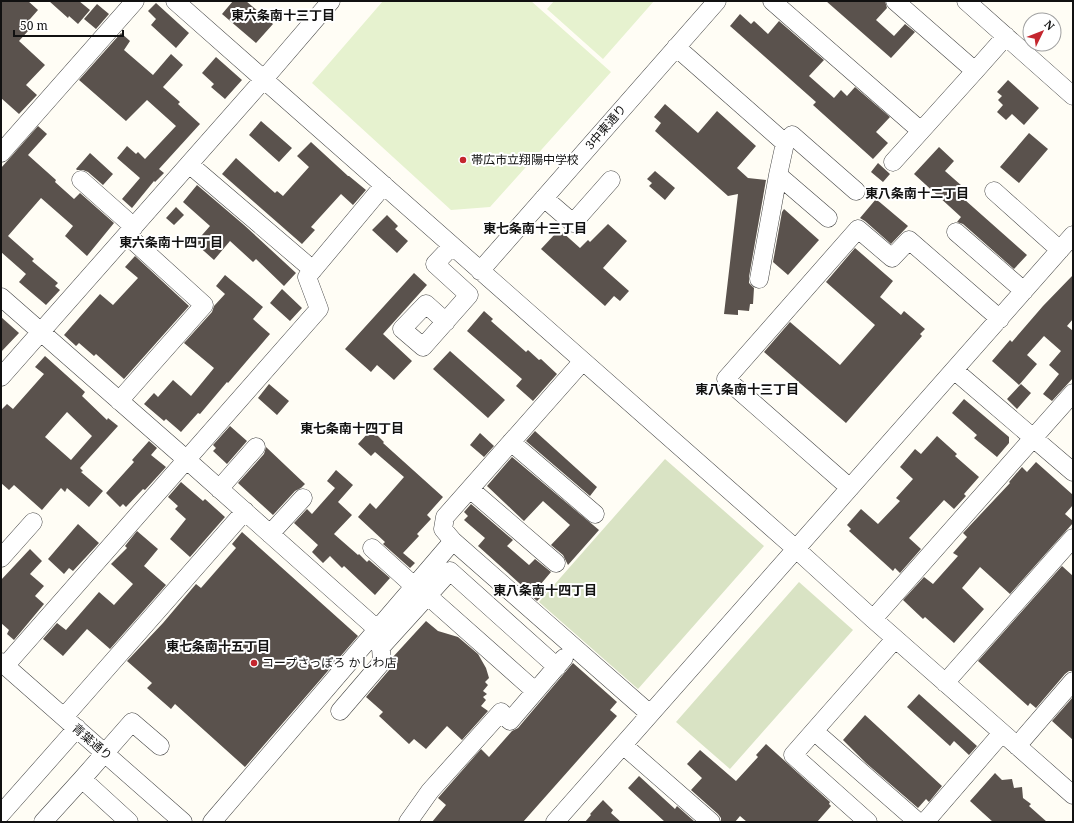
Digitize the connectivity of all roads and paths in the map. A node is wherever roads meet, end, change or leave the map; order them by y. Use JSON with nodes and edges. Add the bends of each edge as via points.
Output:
{"nodes":[{"id":1,"x":135,"y":1,"type":"edge"},
{"id":2,"x":175,"y":1,"type":"edge"},
{"id":3,"x":331,"y":1,"type":"edge"},
{"id":4,"x":717,"y":1,"type":"edge"},
{"id":5,"x":772,"y":1,"type":"edge"},
{"id":6,"x":895,"y":1,"type":"edge"},
{"id":7,"x":966,"y":1,"type":"edge"},
{"id":8,"x":1006,"y":36,"type":"junction"},
{"id":9,"x":676,"y":47,"type":"junction"},
{"id":10,"x":975,"y":71,"type":"junction"},
{"id":11,"x":264,"y":79,"type":"junction"},
{"id":12,"x":1073,"y":96,"type":"edge"},
{"id":13,"x":921,"y":132,"type":"junction"},
{"id":14,"x":786,"y":143,"type":"junction"},
{"id":15,"x":1,"y":153,"type":"edge"},
{"id":16,"x":893,"y":162,"type":"dead end"},
{"id":17,"x":189,"y":164,"type":"junction"},
{"id":18,"x":778,"y":175,"type":"junction"},
{"id":19,"x":81,"y":180,"type":"dead end"},
{"id":20,"x":611,"y":180,"type":"dead end"},
{"id":21,"x":384,"y":185,"type":"junction"},
{"id":22,"x":856,"y":191,"type":"dead end"},
{"id":23,"x":994,"y":191,"type":"dead end"},
{"id":24,"x":544,"y":198,"type":"junction"},
{"id":25,"x":828,"y":218,"type":"dead end"},
{"id":26,"x":130,"y":231,"type":"junction"},
{"id":27,"x":956,"y":232,"type":"dead end"},
{"id":28,"x":1073,"y":235,"type":"edge"},
{"id":29,"x":452,"y":246,"type":"junction"},
{"id":30,"x":1060,"y":250,"type":"junction"},
{"id":31,"x":313,"y":270,"type":"junction"},
{"id":32,"x":480,"y":271,"type":"junction"},
{"id":33,"x":759,"y":279,"type":"dead end"},
{"id":34,"x":1024,"y":291,"type":"junction"},
{"id":35,"x":1,"y":297,"type":"edge"},
{"id":36,"x":1000,"y":319,"type":"junction"},
{"id":37,"x":446,"y":322,"type":"dead end"},
{"id":38,"x":41,"y":332,"type":"junction"},
{"id":39,"x":582,"y":362,"type":"junction"},
{"id":40,"x":954,"y":370,"type":"junction"},
{"id":41,"x":1,"y":377,"type":"edge"},
{"id":42,"x":1073,"y":393,"type":"edge"},
{"id":43,"x":120,"y":401,"type":"junction"},
{"id":44,"x":1034,"y":438,"type":"junction"},
{"id":45,"x":512,"y":442,"type":"junction"},
{"id":46,"x":256,"y":447,"type":"dead end"},
{"id":47,"x":187,"y":460,"type":"junction"},
{"id":48,"x":1073,"y":472,"type":"edge"},
{"id":49,"x":850,"y":488,"type":"junction"},
{"id":50,"x":219,"y":489,"type":"junction"},
{"id":51,"x":470,"y":489,"type":"junction"},
{"id":52,"x":303,"y":498,"type":"dead end"},
{"id":53,"x":245,"y":511,"type":"junction"},
{"id":54,"x":595,"y":514,"type":"dead end"},
{"id":55,"x":33,"y":522,"type":"dead end"},
{"id":56,"x":270,"y":534,"type":"junction"},
{"id":57,"x":1073,"y":538,"type":"edge"},
{"id":58,"x":453,"y":541,"type":"junction"},
{"id":59,"x":372,"y":548,"type":"dead end"},
{"id":60,"x":796,"y":549,"type":"junction"},
{"id":61,"x":1,"y":558,"type":"edge"},
{"id":62,"x":556,"y":563,"type":"dead end"},
{"id":63,"x":421,"y":591,"type":"junction"},
{"id":64,"x":872,"y":619,"type":"junction"},
{"id":65,"x":376,"y":638,"type":"junction"},
{"id":66,"x":895,"y":639,"type":"junction"},
{"id":67,"x":574,"y":647,"type":"junction"},
{"id":68,"x":3,"y":664,"type":"edge"},
{"id":69,"x":557,"y":667,"type":"junction"},
{"id":70,"x":1073,"y":680,"type":"edge"},
{"id":71,"x":945,"y":683,"type":"junction"},
{"id":72,"x":535,"y":692,"type":"junction"},
{"id":73,"x":340,"y":711,"type":"dead end"},
{"id":74,"x":650,"y":714,"type":"junction"},
{"id":75,"x":70,"y":723,"type":"junction"},
{"id":76,"x":814,"y":731,"type":"junction"},
{"id":77,"x":1002,"y":733,"type":"junction"},
{"id":78,"x":623,"y":745,"type":"junction"},
{"id":79,"x":160,"y":746,"type":"dead end"},
{"id":80,"x":1017,"y":746,"type":"junction"},
{"id":81,"x":105,"y":753,"type":"junction"},
{"id":82,"x":82,"y":779,"type":"junction"},
{"id":83,"x":1073,"y":795,"type":"edge"},
{"id":84,"x":1,"y":814,"type":"edge"},
{"id":85,"x":43,"y":822,"type":"edge"},
{"id":86,"x":129,"y":822,"type":"edge"},
{"id":87,"x":182,"y":822,"type":"edge"},
{"id":88,"x":212,"y":822,"type":"edge"},
{"id":89,"x":408,"y":822,"type":"edge"},
{"id":90,"x":555,"y":822,"type":"edge"},
{"id":91,"x":711,"y":822,"type":"edge"},
{"id":92,"x":868,"y":822,"type":"edge"},
{"id":93,"x":918,"y":822,"type":"edge"},
{"id":94,"x":925,"y":822,"type":"edge"}],
"edges":[{"from":1,"to":15,"type":"street"},
{"from":2,"to":11,"type":"street"},
{"from":3,"to":11,"type":"street"},
{"from":4,"to":9,"type":"street","name":"3中東通り"},
{"from":5,"to":13,"type":"street"},
{"from":6,"to":10,"type":"street"},
{"from":7,"to":8,"type":"street"},
{"from":8,"to":10,"type":"street"},
{"from":8,"to":12,"type":"street"},
{"from":9,"to":14,"type":"street"},
{"from":9,"to":24,"type":"street","name":"3中東通り"},
{"from":10,"to":13,"type":"street"},
{"from":11,"to":17,"type":"street"},
{"from":11,"to":21,"type":"street"},
{"from":13,"to":16,"type":"street"},
{"from":14,"to":18,"type":"street"},
{"from":14,"to":22,"type":"street","via":[[792,135]]},
{"from":17,"to":26,"type":"street"},
{"from":17,"to":31,"type":"street"},
{"from":18,"to":25,"type":"street"},
{"from":18,"to":33,"type":"street"},
{"from":19,"to":26,"type":"street"},
{"from":20,"to":24,"type":"street","via":[[573,224]]},
{"from":21,"to":29,"type":"street"},
{"from":21,"to":31,"type":"street"},
{"from":23,"to":30,"type":"street"},
{"from":24,"to":32,"type":"street","name":"3中東通り"},
{"from":26,"to":38,"type":"street"},
{"from":26,"to":43,"type":"street","via":[[204,305]]},
{"from":27,"to":34,"type":"street"},
{"from":28,"to":30,"type":"street"},
{"from":29,"to":32,"type":"street"},
{"from":29,"to":37,"type":"street","via":[[435,264],[470,295]]},
{"from":30,"to":34,"type":"street"},
{"from":31,"to":47,"type":"street","via":[[307,277],[320,309]]},
{"from":32,"to":39,"type":"street"},
{"from":34,"to":36,"type":"street"},
{"from":35,"to":38,"type":"street"},
{"from":36,"to":40,"type":"street"},
{"from":36,"to":49,"type":"street","via":[[909,240],[892,258],[858,228],[726,379]]},
{"from":38,"to":41,"type":"street"},
{"from":38,"to":43,"type":"street"},
{"from":39,"to":45,"type":"street"},
{"from":39,"to":60,"type":"street"},
{"from":40,"to":44,"type":"street"},
{"from":40,"to":49,"type":"street"},
{"from":42,"to":44,"type":"street"},
{"from":43,"to":47,"type":"street"},
{"from":44,"to":48,"type":"street"},
{"from":44,"to":64,"type":"street"},
{"from":45,"to":51,"type":"street"},
{"from":45,"to":54,"type":"street"},
{"from":46,"to":50,"type":"street"},
{"from":47,"to":50,"type":"street"},
{"from":47,"to":68,"type":"street"},
{"from":49,"to":60,"type":"street"},
{"from":50,"to":53,"type":"street"},
{"from":51,"to":58,"type":"street","via":[[445,517],[444,529]]},
{"from":51,"to":62,"type":"street"},
{"from":52,"to":56,"type":"street"},
{"from":53,"to":56,"type":"street"},
{"from":53,"to":75,"type":"street"},
{"from":55,"to":61,"type":"street"},
{"from":56,"to":65,"type":"street"},
{"from":57,"to":71,"type":"street"},
{"from":58,"to":63,"type":"street"},
{"from":58,"to":67,"type":"street"},
{"from":59,"to":63,"type":"street"},
{"from":60,"to":64,"type":"street"},
{"from":60,"to":74,"type":"street"},
{"from":63,"to":65,"type":"street"},
{"from":63,"to":69,"type":"street","via":[[450,571]]},
{"from":63,"to":72,"type":"street"},
{"from":64,"to":66,"type":"street"},
{"from":65,"to":73,"type":"street","via":[[382,662]]},
{"from":65,"to":88,"type":"street"},
{"from":66,"to":71,"type":"street"},
{"from":66,"to":76,"type":"street"},
{"from":67,"to":69,"type":"street"},
{"from":67,"to":74,"type":"street"},
{"from":68,"to":75,"type":"street","name":"青葉通り"},
{"from":69,"to":72,"type":"street"},
{"from":70,"to":80,"type":"street"},
{"from":71,"to":77,"type":"street"},
{"from":72,"to":89,"type":"street","via":[[510,721],[502,712],[430,791]]},
{"from":74,"to":78,"type":"street"},
{"from":75,"to":81,"type":"street","name":"青葉通り"},
{"from":75,"to":84,"type":"street"},
{"from":76,"to":92,"type":"street","via":[[793,755]]},
{"from":76,"to":93,"type":"street"},
{"from":77,"to":80,"type":"street"},
{"from":77,"to":94,"type":"street"},
{"from":78,"to":90,"type":"street"},
{"from":78,"to":91,"type":"street"},
{"from":79,"to":81,"type":"street","via":[[132,722]]},
{"from":80,"to":83,"type":"street"},
{"from":81,"to":82,"type":"street"},
{"from":81,"to":87,"type":"street","name":"青葉通り"},
{"from":82,"to":85,"type":"street"},
{"from":82,"to":86,"type":"street"}]}
